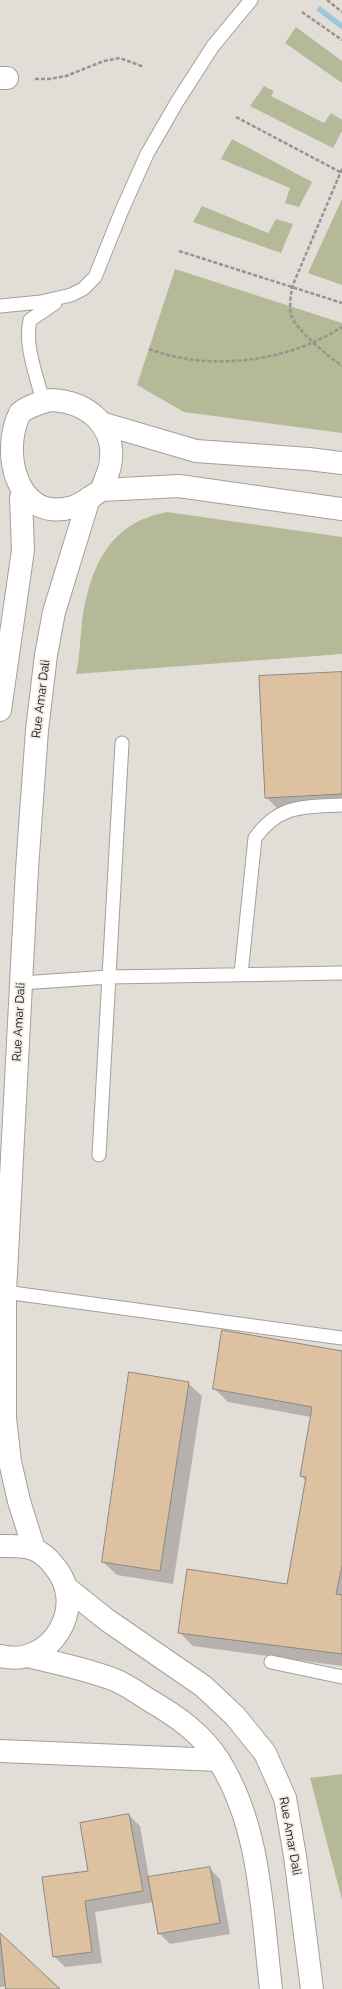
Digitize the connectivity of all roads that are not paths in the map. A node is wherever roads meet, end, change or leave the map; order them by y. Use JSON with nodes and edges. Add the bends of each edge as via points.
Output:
{"nodes":[{"id":1,"x":252,"y":0,"type":"edge"},
{"id":2,"x":63,"y":297,"type":"junction"},
{"id":3,"x":0,"y":306,"type":"edge"},
{"id":4,"x":44,"y":402,"type":"junction"},
{"id":5,"x":101,"y":423,"type":"junction"},
{"id":6,"x":4,"y":428,"type":"edge"},
{"id":7,"x":342,"y":463,"type":"edge"},
{"id":8,"x":10,"y":488,"type":"edge"},
{"id":9,"x":96,"y":494,"type":"junction"},
{"id":10,"x":342,"y":509,"type":"edge"},
{"id":11,"x":1,"y":696,"type":"edge"},
{"id":12,"x":122,"y":742,"type":"dead end"},
{"id":13,"x":342,"y":805,"type":"edge"},
{"id":14,"x":342,"y":973,"type":"edge"},
{"id":15,"x":241,"y":974,"type":"junction"},
{"id":16,"x":109,"y":977,"type":"junction"},
{"id":17,"x":21,"y":983,"type":"junction"},
{"id":18,"x":99,"y":1154,"type":"dead end"},
{"id":19,"x":5,"y":1292,"type":"junction"},
{"id":20,"x":342,"y":1338,"type":"edge"},
{"id":21,"x":0,"y":1546,"type":"edge"},
{"id":22,"x":34,"y":1549,"type":"junction"},
{"id":23,"x":66,"y":1588,"type":"junction"},
{"id":24,"x":10,"y":1660,"type":"edge"},
{"id":25,"x":271,"y":1662,"type":"dead end"},
{"id":26,"x":342,"y":1677,"type":"edge"},
{"id":27,"x":0,"y":1751,"type":"edge"},
{"id":28,"x":219,"y":1760,"type":"junction"},
{"id":29,"x":271,"y":1989,"type":"edge"},
{"id":30,"x":312,"y":1989,"type":"edge"}],
"edges":[{"from":1,"to":2,"type":"lane","via":[[213,46],[147,154],[95,277],[84,288]]},
{"from":2,"to":3,"type":"lane"},
{"from":2,"to":4,"type":"lane","via":[[30,320],[28,328],[29,344]]},
{"from":4,"to":5,"type":"street","via":[[65,400],[79,405],[92,413]]},
{"from":4,"to":6,"type":"street","via":[[20,413]]},
{"from":5,"to":7,"type":"street","via":[[196,451],[309,458]]},
{"from":5,"to":9,"type":"street","via":[[109,443],[110,465]]},
{"from":6,"to":8,"type":"street","via":[[2,465]]},
{"from":8,"to":9,"type":"street","via":[[38,507],[56,509],[74,507]]},
{"from":8,"to":11,"type":"street","via":[[23,550]]},
{"from":9,"to":10,"type":"street","via":[[179,486]]},
{"from":9,"to":17,"type":"street","name":"Rue Amar Dali","via":[[54,612],[46,655],[37,730]]},
{"from":12,"to":16,"type":"lane"},
{"from":13,"to":15,"type":"lane","via":[[295,809],[278,814],[264,825],[255,838]]},
{"from":14,"to":15,"type":"lane"},
{"from":15,"to":16,"type":"lane"},
{"from":16,"to":17,"type":"lane"},
{"from":16,"to":18,"type":"lane"},
{"from":17,"to":19,"type":"street","name":"Rue Amar Dali"},
{"from":19,"to":20,"type":"lane"},
{"from":19,"to":22,"type":"street","name":"Rue Amar Dali","via":[[5,1418],[10,1462]]},
{"from":21,"to":22,"type":"street","via":[[17,1545]]},
{"from":22,"to":23,"type":"street","via":[[60,1572]]},
{"from":23,"to":24,"type":"street","via":[[68,1605],[62,1627],[56,1637],[43,1649]]},
{"from":23,"to":30,"type":"street","name":"Rue Amar Dali","via":[[107,1620],[203,1686],[235,1716],[265,1753],[285,1798]]},
{"from":24,"to":28,"type":"street","via":[[79,1668],[116,1680],[160,1706],[196,1733]]},
{"from":25,"to":26,"type":"lane"},
{"from":27,"to":28,"type":"street"},
{"from":28,"to":29,"type":"street","via":[[240,1803],[252,1851]]}]}
